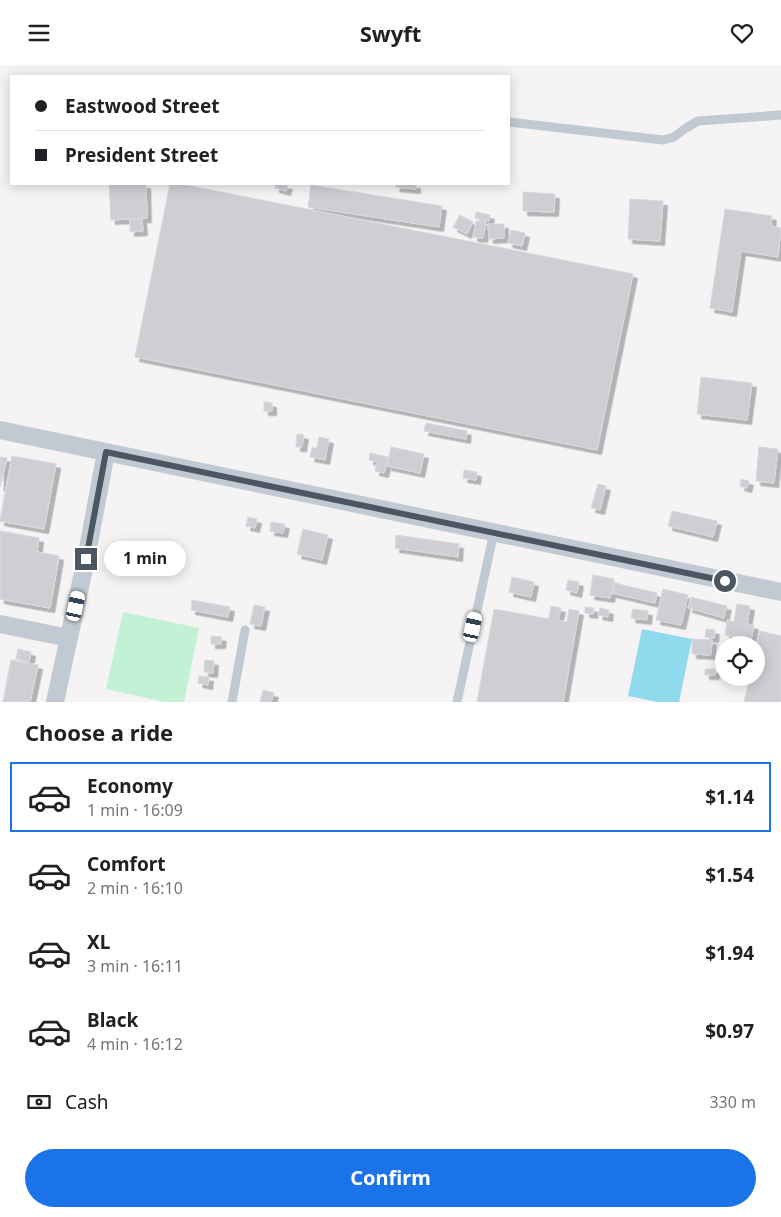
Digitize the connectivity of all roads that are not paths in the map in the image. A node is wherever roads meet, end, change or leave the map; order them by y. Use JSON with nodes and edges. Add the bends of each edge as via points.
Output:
{"nodes":[{"id":1,"x":781,"y":115,"type":"edge"},
{"id":2,"x":510,"y":122,"type":"edge"},
{"id":3,"x":0,"y":430,"type":"edge"},
{"id":4,"x":106,"y":452,"type":"junction"},
{"id":5,"x":494,"y":532,"type":"junction"},
{"id":6,"x":781,"y":592,"type":"edge"},
{"id":7,"x":0,"y":624,"type":"edge"},
{"id":8,"x":245,"y":631,"type":"dead end"},
{"id":9,"x":69,"y":638,"type":"junction"},
{"id":10,"x":55,"y":702,"type":"edge"},
{"id":11,"x":232,"y":702,"type":"edge"},
{"id":12,"x":457,"y":702,"type":"edge"}],
"edges":[{"from":1,"to":2,"type":"lane","via":[[698,121],[674,137],[663,140]]},
{"from":3,"to":4,"type":"street"},
{"from":4,"to":5,"type":"street"},
{"from":4,"to":9,"type":"street"},
{"from":5,"to":6,"type":"street"},
{"from":5,"to":12,"type":"lane"},
{"from":7,"to":9,"type":"street"},
{"from":8,"to":11,"type":"lane"},
{"from":9,"to":10,"type":"street"}]}
